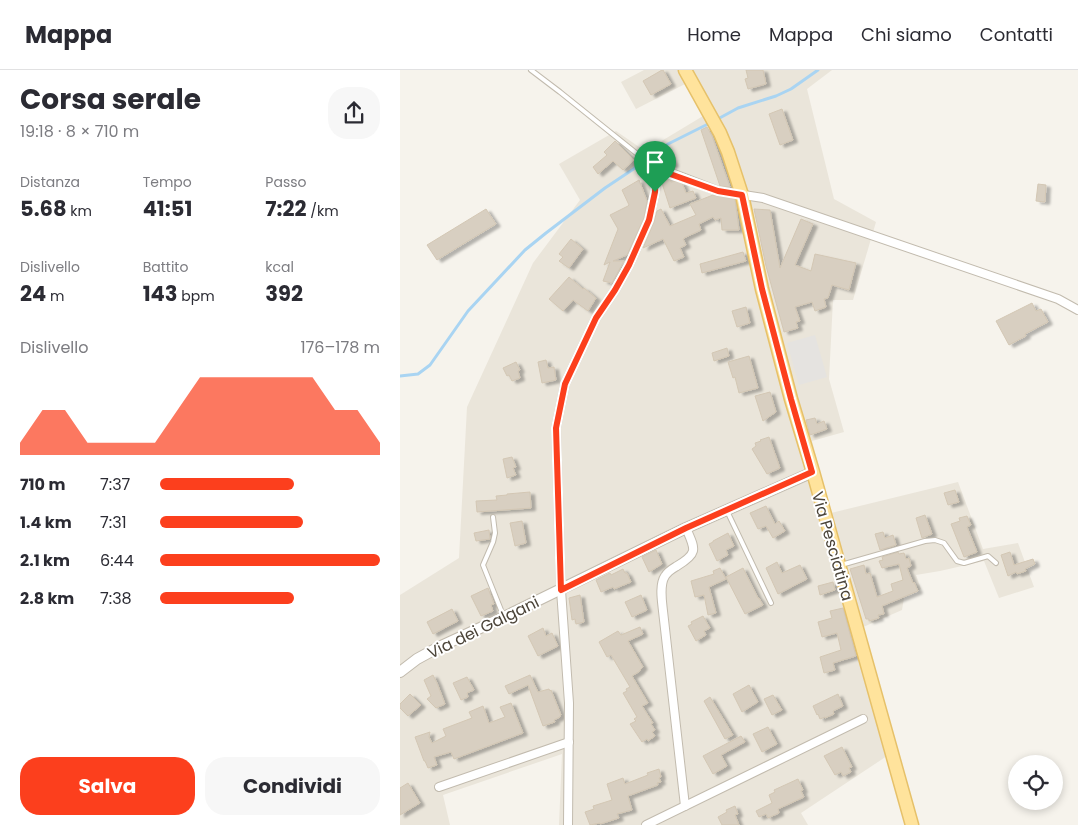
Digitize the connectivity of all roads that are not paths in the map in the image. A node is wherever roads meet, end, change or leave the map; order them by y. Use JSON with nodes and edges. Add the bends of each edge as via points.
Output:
{"nodes":[{"id":1,"x":531,"y":70,"type":"edge"},
{"id":2,"x":686,"y":70,"type":"edge"},
{"id":3,"x":653,"y":166,"type":"junction"},
{"id":4,"x":742,"y":195,"type":"junction"},
{"id":5,"x":1078,"y":310,"type":"edge"},
{"id":6,"x":812,"y":472,"type":"junction"},
{"id":7,"x":726,"y":509,"type":"junction"},
{"id":8,"x":492,"y":517,"type":"dead end"},
{"id":9,"x":686,"y":528,"type":"junction"},
{"id":10,"x":996,"y":563,"type":"dead end"},
{"id":11,"x":839,"y":566,"type":"junction"},
{"id":12,"x":561,"y":590,"type":"junction"},
{"id":13,"x":771,"y":603,"type":"dead end"},
{"id":14,"x":504,"y":617,"type":"junction"},
{"id":15,"x":400,"y":672,"type":"edge"},
{"id":16,"x":863,"y":720,"type":"dead end"},
{"id":17,"x":569,"y":742,"type":"junction"},
{"id":18,"x":439,"y":787,"type":"dead end"},
{"id":19,"x":685,"y":806,"type":"junction"},
{"id":20,"x":568,"y":825,"type":"edge"},
{"id":21,"x":646,"y":825,"type":"edge"},
{"id":22,"x":912,"y":825,"type":"edge"}],
"edges":[{"from":1,"to":3,"type":"lane"},
{"from":2,"to":4,"type":"main road","name":"Via Pesciatina","via":[[728,152]]},
{"from":3,"to":4,"type":"street","via":[[718,191]]},
{"from":3,"to":12,"type":"street","via":[[655,192],[649,220],[629,265],[596,318],[565,384],[556,428]]},
{"from":4,"to":5,"type":"street","via":[[763,198],[1030,289]]},
{"from":4,"to":6,"type":"main road","name":"Via Pesciatina","via":[[762,289]]},
{"from":6,"to":7,"type":"street","name":"Via dei Galgani"},
{"from":6,"to":11,"type":"main road","name":"Via Pesciatina"},
{"from":7,"to":9,"type":"street","name":"Via dei Galgani"},
{"from":7,"to":13,"type":"lane"},
{"from":8,"to":14,"type":"lane","via":[[494,542],[483,564]]},
{"from":9,"to":12,"type":"street","name":"Via dei Galgani"},
{"from":9,"to":19,"type":"street","via":[[694,548],[692,555],[670,570],[662,584]]},
{"from":10,"to":11,"type":"lane","via":[[988,556],[964,563],[957,561],[944,543],[936,540]]},
{"from":11,"to":22,"type":"main road","name":"Via Pesciatina"},
{"from":12,"to":14,"type":"street","name":"Via dei Galgani"},
{"from":12,"to":17,"type":"street"},
{"from":14,"to":15,"type":"street","name":"Via dei Galgani","via":[[416,659]]},
{"from":16,"to":19,"type":"street"},
{"from":17,"to":18,"type":"street"},
{"from":17,"to":20,"type":"street"},
{"from":19,"to":21,"type":"street"}]}
